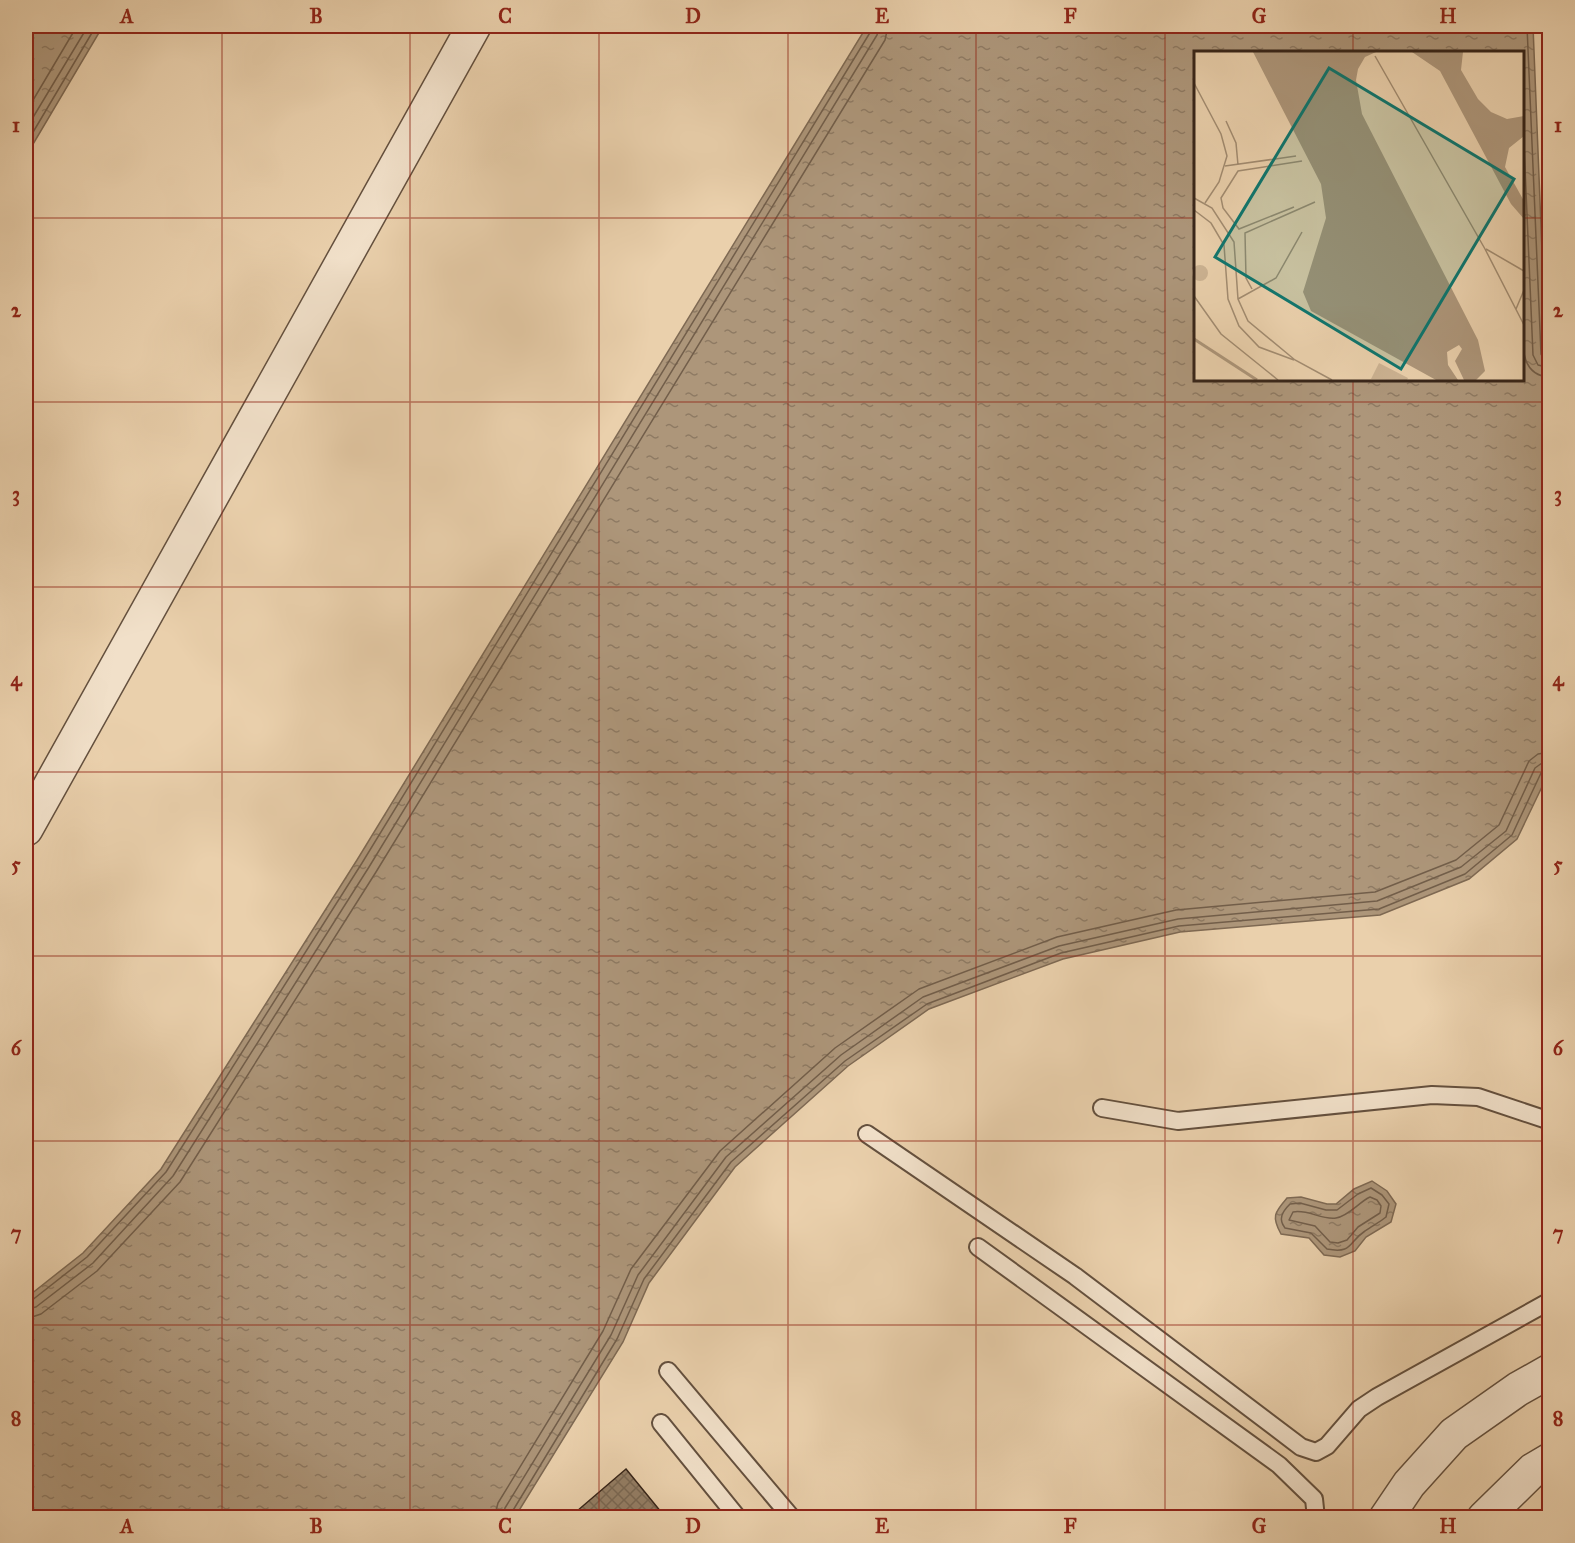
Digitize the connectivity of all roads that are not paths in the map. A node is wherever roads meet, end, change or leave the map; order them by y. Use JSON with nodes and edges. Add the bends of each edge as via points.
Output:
{"nodes":[{"id":1,"x":474,"y":26,"type":"edge"},
{"id":2,"x":26,"y":829,"type":"edge"},
{"id":3,"x":1102,"y":1108,"type":"dead end"},
{"id":4,"x":1550,"y":1121,"type":"edge"},
{"id":5,"x":867,"y":1134,"type":"dead end"},
{"id":6,"x":978,"y":1247,"type":"dead end"},
{"id":7,"x":1550,"y":1301,"type":"edge"},
{"id":8,"x":668,"y":1371,"type":"dead end"},
{"id":9,"x":1550,"y":1371,"type":"edge"},
{"id":10,"x":660,"y":1424,"type":"dead end"},
{"id":11,"x":1550,"y":1460,"type":"edge"},
{"id":12,"x":738,"y":1518,"type":"edge"},
{"id":13,"x":792,"y":1518,"type":"edge"},
{"id":14,"x":1316,"y":1518,"type":"edge"},
{"id":15,"x":1386,"y":1518,"type":"edge"},
{"id":16,"x":1484,"y":1518,"type":"edge"}],
"edges":[{"from":1,"to":2,"type":"street"},
{"from":3,"to":4,"type":"lane","via":[[1178,1121],[1432,1095],[1478,1097]]},
{"from":5,"to":7,"type":"lane","via":[[1075,1276],[1301,1447],[1316,1452],[1377,1397]]},
{"from":6,"to":14,"type":"lane","via":[[1279,1464],[1314,1499]]},
{"from":8,"to":13,"type":"lane"},
{"from":9,"to":15,"type":"street","via":[[1454,1434],[1409,1484]]},
{"from":10,"to":12,"type":"lane"},
{"from":11,"to":16,"type":"street","via":[[1533,1470]]}]}
